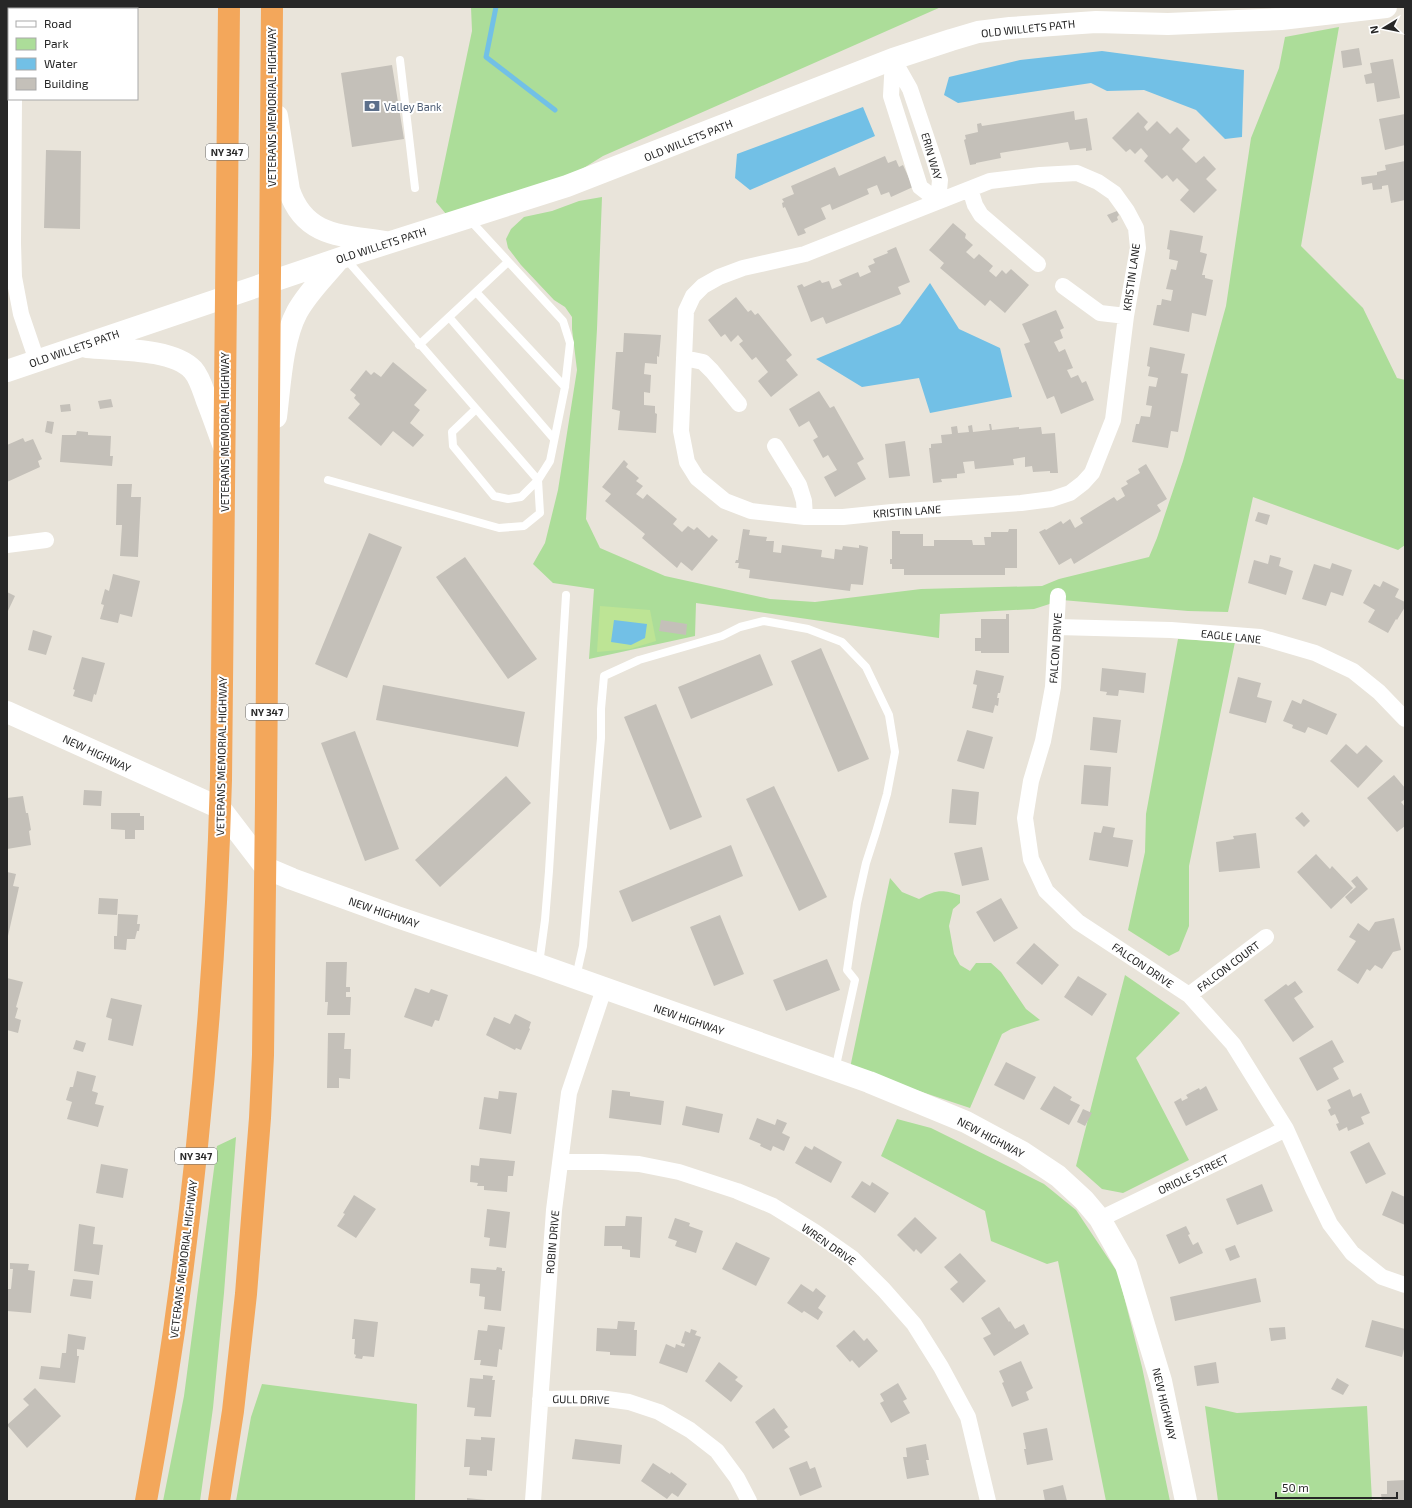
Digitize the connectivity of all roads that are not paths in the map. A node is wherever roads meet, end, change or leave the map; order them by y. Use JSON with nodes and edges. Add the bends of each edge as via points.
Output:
{"nodes":[{"id":1,"x":229,"y":7,"type":"edge"},
{"id":2,"x":272,"y":7,"type":"edge"},
{"id":3,"x":1386,"y":7,"type":"edge"},
{"id":4,"x":893,"y":59,"type":"junction"},
{"id":5,"x":400,"y":60,"type":"dead end"},
{"id":6,"x":272,"y":77,"type":"junction"},
{"id":7,"x":11,"y":108,"type":"edge"},
{"id":8,"x":415,"y":188,"type":"dead end"},
{"id":9,"x":970,"y":189,"type":"junction"},
{"id":10,"x":938,"y":201,"type":"junction"},
{"id":11,"x":468,"y":217,"type":"junction"},
{"id":12,"x":389,"y":243,"type":"junction"},
{"id":13,"x":341,"y":258,"type":"junction"},
{"id":14,"x":508,"y":262,"type":"junction"},
{"id":15,"x":1038,"y":264,"type":"dead end"},
{"id":16,"x":11,"y":279,"type":"edge"},
{"id":17,"x":270,"y":282,"type":"junction"},
{"id":18,"x":1063,"y":286,"type":"dead end"},
{"id":19,"x":476,"y":292,"type":"junction"},
{"id":20,"x":226,"y":296,"type":"junction"},
{"id":21,"x":1126,"y":316,"type":"junction"},
{"id":22,"x":449,"y":317,"type":"junction"},
{"id":23,"x":419,"y":345,"type":"junction"},
{"id":24,"x":78,"y":346,"type":"junction"},
{"id":25,"x":684,"y":358,"type":"junction"},
{"id":26,"x":37,"y":361,"type":"junction"},
{"id":27,"x":7,"y":371,"type":"edge"},
{"id":28,"x":565,"y":386,"type":"junction"},
{"id":29,"x":739,"y":404,"type":"dead end"},
{"id":30,"x":476,"y":409,"type":"junction"},
{"id":31,"x":554,"y":439,"type":"junction"},
{"id":32,"x":775,"y":446,"type":"dead end"},
{"id":33,"x":224,"y":447,"type":"junction"},
{"id":34,"x":269,"y":464,"type":"junction"},
{"id":35,"x":328,"y":480,"type":"dead end"},
{"id":36,"x":538,"y":480,"type":"junction"},
{"id":37,"x":805,"y":517,"type":"junction"},
{"id":38,"x":46,"y":540,"type":"dead end"},
{"id":39,"x":7,"y":545,"type":"edge"},
{"id":40,"x":566,"y":595,"type":"dead end"},
{"id":41,"x":1058,"y":596,"type":"dead end"},
{"id":42,"x":1057,"y":627,"type":"junction"},
{"id":43,"x":7,"y":712,"type":"edge"},
{"id":44,"x":1405,"y":719,"type":"edge"},
{"id":45,"x":220,"y":808,"type":"junction"},
{"id":46,"x":266,"y":868,"type":"junction"},
{"id":47,"x":1266,"y":937,"type":"dead end"},
{"id":48,"x":539,"y":965,"type":"junction"},
{"id":49,"x":576,"y":978,"type":"junction"},
{"id":50,"x":604,"y":989,"type":"junction"},
{"id":51,"x":1189,"y":995,"type":"junction"},
{"id":52,"x":835,"y":1071,"type":"junction"},
{"id":53,"x":1286,"y":1129,"type":"junction"},
{"id":54,"x":561,"y":1162,"type":"junction"},
{"id":55,"x":1100,"y":1219,"type":"junction"},
{"id":56,"x":1405,"y":1285,"type":"edge"},
{"id":57,"x":540,"y":1399,"type":"junction"},
{"id":58,"x":146,"y":1501,"type":"edge"},
{"id":59,"x":219,"y":1501,"type":"edge"},
{"id":60,"x":533,"y":1501,"type":"edge"},
{"id":61,"x":749,"y":1501,"type":"edge"},
{"id":62,"x":988,"y":1501,"type":"edge"},
{"id":63,"x":1186,"y":1501,"type":"edge"}],
"edges":[{"from":1,"to":20,"type":"highway","name":"VETERANS MEMORIAL HIGHWAY","number":"NY 347"},
{"from":2,"to":6,"type":"highway","name":"VETERANS MEMORIAL HIGHWAY","number":"NY 347"},
{"from":3,"to":4,"type":"main road","name":"OLD WILLETS PATH","via":[[1281,19],[1168,24],[1096,22],[1010,28],[978,32]]},
{"from":4,"to":10,"type":"street","name":"ERIN WAY","via":[[910,89],[934,160],[940,180]]},
{"from":4,"to":10,"type":"street","name":"ERIN WAY","via":[[891,96],[920,187]]},
{"from":4,"to":11,"type":"main road","name":"OLD WILLETS PATH","via":[[567,186]]},
{"from":5,"to":8,"type":"lane"},
{"from":6,"to":12,"type":"main road","via":[[287,181],[293,200],[300,211],[312,224],[323,230]]},
{"from":6,"to":17,"type":"highway","name":"VETERANS MEMORIAL HIGHWAY","number":"NY 347"},
{"from":7,"to":16,"type":"street"},
{"from":9,"to":10,"type":"street","name":"KRISTIN LANE"},
{"from":9,"to":15,"type":"street","via":[[981,215]]},
{"from":9,"to":21,"type":"street","name":"KRISTIN LANE","via":[[990,181],[1077,173],[1098,182],[1114,193],[1136,228],[1138,248]]},
{"from":10,"to":25,"type":"street","name":"KRISTIN LANE","via":[[805,254],[744,268],[703,286],[693,296],[686,311]]},
{"from":11,"to":12,"type":"main road","name":"OLD WILLETS PATH"},
{"from":11,"to":14,"type":"lane"},
{"from":12,"to":13,"type":"main road","name":"OLD WILLETS PATH"},
{"from":13,"to":17,"type":"main road","name":"OLD WILLETS PATH"},
{"from":13,"to":23,"type":"lane"},
{"from":13,"to":34,"type":"main road","via":[[304,300],[292,325]]},
{"from":14,"to":19,"type":"lane"},
{"from":14,"to":28,"type":"lane","via":[[563,321],[570,343]]},
{"from":16,"to":26,"type":"street"},
{"from":17,"to":20,"type":"main road","name":"OLD WILLETS PATH"},
{"from":17,"to":34,"type":"highway","name":"VETERANS MEMORIAL HIGHWAY","number":"NY 347"},
{"from":18,"to":21,"type":"street","via":[[1100,313]]},
{"from":19,"to":22,"type":"lane"},
{"from":19,"to":28,"type":"lane"},
{"from":20,"to":24,"type":"main road","name":"OLD WILLETS PATH"},
{"from":20,"to":33,"type":"highway","name":"VETERANS MEMORIAL HIGHWAY","number":"NY 347"},
{"from":21,"to":37,"type":"street","name":"KRISTIN LANE","via":[[1114,420],[1092,473],[1070,493],[1052,499],[1022,503],[843,517]]},
{"from":22,"to":23,"type":"lane"},
{"from":22,"to":31,"type":"lane"},
{"from":23,"to":30,"type":"lane"},
{"from":24,"to":26,"type":"main road","name":"OLD WILLETS PATH"},
{"from":24,"to":33,"type":"main road","via":[[162,354],[187,365],[194,371],[201,384]]},
{"from":25,"to":29,"type":"street","via":[[703,362]]},
{"from":25,"to":37,"type":"street","name":"KRISTIN LANE","via":[[681,431],[687,462],[697,478],[725,501],[751,511]]},
{"from":26,"to":27,"type":"main road","name":"OLD WILLETS PATH"},
{"from":28,"to":31,"type":"lane"},
{"from":30,"to":36,"type":"lane"},
{"from":30,"to":36,"type":"lane","via":[[452,432],[453,446],[494,496],[508,499],[521,496]]},
{"from":31,"to":36,"type":"lane","via":[[550,461]]},
{"from":32,"to":37,"type":"street","via":[[799,485]]},
{"from":33,"to":45,"type":"highway","name":"VETERANS MEMORIAL HIGHWAY","number":"NY 347"},
{"from":34,"to":46,"type":"highway","name":"VETERANS MEMORIAL HIGHWAY","number":"NY 347"},
{"from":35,"to":36,"type":"lane","via":[[499,528],[524,526],[540,514]]},
{"from":38,"to":39,"type":"street"},
{"from":40,"to":48,"type":"lane","via":[[549,871]]},
{"from":41,"to":42,"type":"street","name":"FALCON DRIVE"},
{"from":42,"to":44,"type":"street","name":"EAGLE LANE","via":[[1171,630],[1260,638],[1315,652],[1353,670]]},
{"from":42,"to":51,"type":"street","name":"FALCON DRIVE","via":[[1052,687],[1043,741],[1031,781],[1025,818],[1031,859],[1046,891],[1078,922]]},
{"from":43,"to":45,"type":"main road","name":"NEW HIGHWAY"},
{"from":45,"to":46,"type":"main road","name":"NEW HIGHWAY"},
{"from":45,"to":58,"type":"highway","name":"VETERANS MEMORIAL HIGHWAY","number":"NY 347","via":[[212,967],[192,1194],[176,1317]]},
{"from":46,"to":48,"type":"main road","name":"NEW HIGHWAY","via":[[397,917]]},
{"from":46,"to":59,"type":"highway","name":"VETERANS MEMORIAL HIGHWAY","number":"NY 347","via":[[263,1055],[251,1235],[239,1359]]},
{"from":47,"to":51,"type":"street","name":"FALCON COURT"},
{"from":48,"to":49,"type":"main road","name":"NEW HIGHWAY"},
{"from":49,"to":50,"type":"main road","name":"NEW HIGHWAY"},
{"from":49,"to":52,"type":"lane","via":[[583,946],[604,676],[639,660],[764,621],[808,629],[842,642],[866,667],[889,714],[895,752],[887,794],[857,903],[847,970],[855,980]]},
{"from":50,"to":52,"type":"main road","name":"NEW HIGHWAY"},
{"from":50,"to":54,"type":"street","name":"ROBIN DRIVE","via":[[569,1094]]},
{"from":51,"to":53,"type":"street","name":"FALCON DRIVE","via":[[1233,1044]]},
{"from":52,"to":55,"type":"main road","name":"NEW HIGHWAY","via":[[869,1082],[966,1122],[1022,1152],[1058,1176]]},
{"from":53,"to":55,"type":"street","name":"ORIOLE STREET"},
{"from":53,"to":56,"type":"street","name":"FALCON DRIVE","via":[[1330,1224],[1352,1253],[1382,1277]]},
{"from":54,"to":57,"type":"street","name":"ROBIN DRIVE","via":[[554,1210]]},
{"from":54,"to":62,"type":"street","name":"WREN DRIVE","via":[[639,1164],[708,1181],[773,1206],[852,1258],[914,1324],[941,1367],[968,1417]]},
{"from":55,"to":63,"type":"main road","name":"NEW HIGHWAY","via":[[1126,1265],[1140,1308],[1161,1381]]},
{"from":57,"to":60,"type":"street","name":"ROBIN DRIVE"},
{"from":57,"to":61,"type":"street","name":"GULL DRIVE","via":[[600,1398],[629,1402],[659,1412],[690,1430],[717,1451],[737,1478]]}]}
